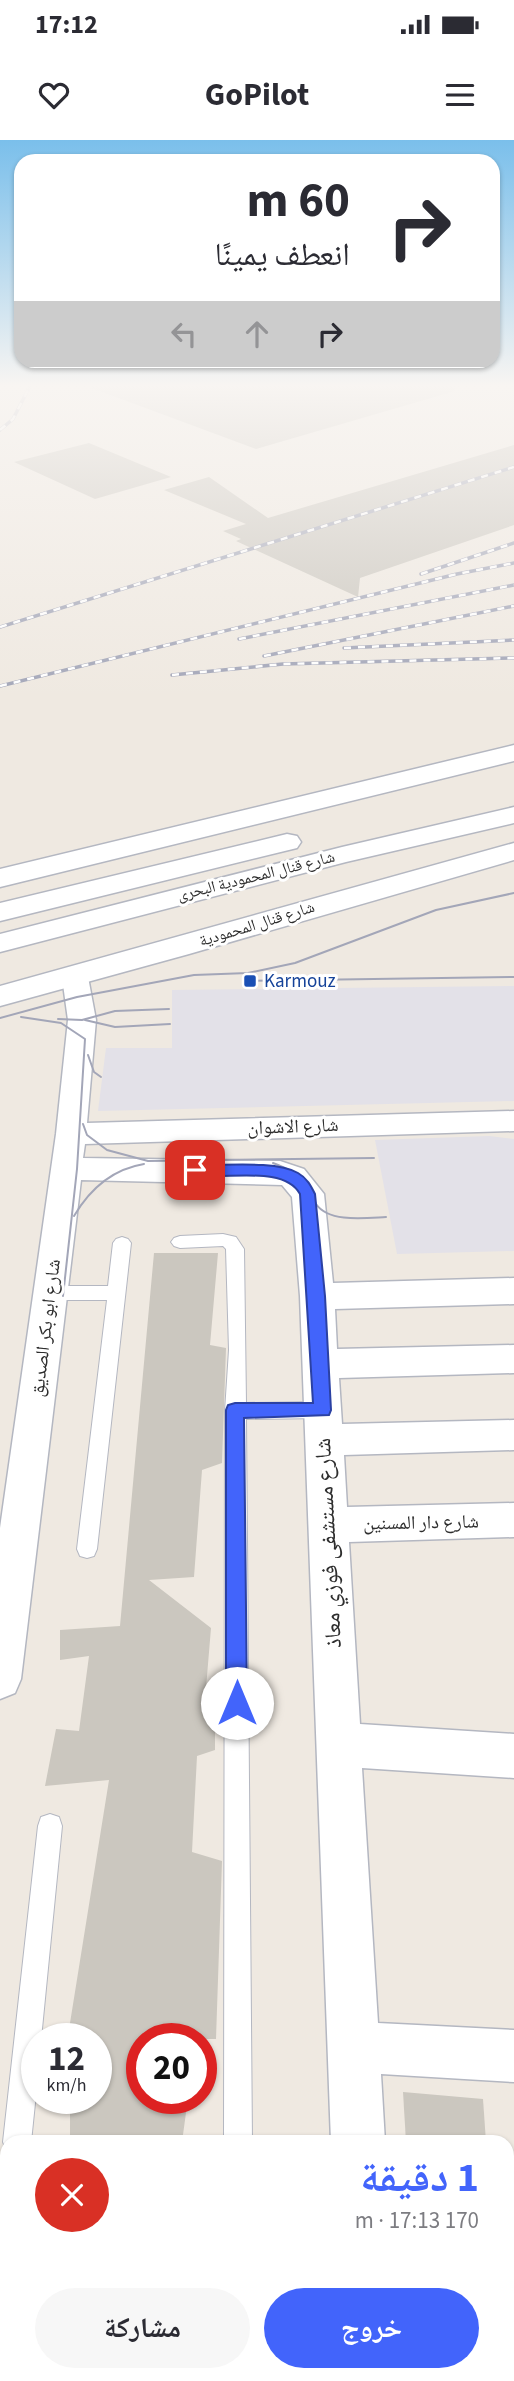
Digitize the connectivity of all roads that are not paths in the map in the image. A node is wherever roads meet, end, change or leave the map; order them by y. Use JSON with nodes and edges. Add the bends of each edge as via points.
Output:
{"nodes":[{"id":1,"x":514,"y":753,"type":"edge"},
{"id":2,"x":514,"y":789,"type":"edge"},
{"id":3,"x":514,"y":816,"type":"edge"},
{"id":4,"x":514,"y":851,"type":"edge"},
{"id":5,"x":0,"y":878,"type":"edge"},
{"id":6,"x":410,"y":879,"type":"junction"},
{"id":7,"x":123,"y":910,"type":"junction"},
{"id":8,"x":0,"y":912,"type":"edge"},
{"id":9,"x":0,"y":943,"type":"edge"},
{"id":10,"x":75,"y":977,"type":"junction"},
{"id":11,"x":0,"y":996,"type":"edge"},
{"id":12,"x":514,"y":1121,"type":"edge"},
{"id":13,"x":265,"y":1128,"type":"junction"},
{"id":14,"x":69,"y":1151,"type":"junction"},
{"id":15,"x":267,"y":1171,"type":"junction"},
{"id":16,"x":180,"y":1242,"type":"dead end"},
{"id":17,"x":122,"y":1243,"type":"dead end"},
{"id":18,"x":514,"y":1291,"type":"edge"},
{"id":19,"x":50,"y":1293,"type":"junction"},
{"id":20,"x":116,"y":1293,"type":"junction"},
{"id":21,"x":317,"y":1296,"type":"junction"},
{"id":22,"x":514,"y":1359,"type":"edge"},
{"id":23,"x":320,"y":1364,"type":"junction"},
{"id":24,"x":235,"y":1410,"type":"junction"},
{"id":25,"x":323,"y":1425,"type":"junction"},
{"id":26,"x":514,"y":1434,"type":"edge"},
{"id":27,"x":514,"y":1520,"type":"edge"},
{"id":28,"x":328,"y":1525,"type":"junction"},
{"id":29,"x":87,"y":1549,"type":"dead end"},
{"id":30,"x":0,"y":1679,"type":"edge"},
{"id":31,"x":338,"y":1745,"type":"junction"},
{"id":32,"x":514,"y":1756,"type":"edge"},
{"id":33,"x":50,"y":1826,"type":"dead end"},
{"id":34,"x":354,"y":2047,"type":"junction"},
{"id":35,"x":514,"y":2056,"type":"edge"},
{"id":36,"x":18,"y":2135,"type":"edge"},
{"id":37,"x":238,"y":2135,"type":"edge"},
{"id":38,"x":358,"y":2135,"type":"edge"}],
"edges":[{"from":1,"to":5,"type":"main road"},
{"from":2,"to":8,"type":"main road","name":"شارع قنال المحمودية البحرى"},
{"from":3,"to":7,"type":"main road","name":"شارع قنال المحمودية البحرى"},
{"from":4,"to":6,"type":"main road","name":"شارع قنال المحمودية"},
{"from":6,"to":7,"type":"main road"},
{"from":6,"to":10,"type":"main road","name":"شارع قنال المحمودية"},
{"from":7,"to":9,"type":"main road","name":"شارع قنال المحمودية البحرى"},
{"from":10,"to":11,"type":"main road","name":"شارع قنال المحمودية"},
{"from":10,"to":14,"type":"street","name":"شارع ابو بكر الصديق","via":[[82,1020]]},
{"from":12,"to":13,"type":"street","name":"شارع الاشوان"},
{"from":13,"to":14,"type":"street","name":"شارع الاشوان"},
{"from":13,"to":15,"type":"street"},
{"from":14,"to":15,"type":"street","name":"شارع مستشفى فوزي معاذ"},
{"from":14,"to":19,"type":"street","name":"شارع ابو بكر الصديق"},
{"from":15,"to":21,"type":"street","name":"شارع مستشفى فوزي معاذ","via":[[293,1177],[308,1194]]},
{"from":16,"to":24,"type":"lane","via":[[223,1240],[234,1245]]},
{"from":17,"to":20,"type":"lane"},
{"from":18,"to":21,"type":"street"},
{"from":19,"to":20,"type":"lane"},
{"from":19,"to":30,"type":"street","name":"شارع ابو بكر الصديق"},
{"from":20,"to":29,"type":"lane"},
{"from":21,"to":23,"type":"street","name":"شارع مستشفى فوزي معاذ"},
{"from":22,"to":23,"type":"street"},
{"from":23,"to":25,"type":"street","name":"شارع مستشفى فوزي معاذ"},
{"from":24,"to":25,"type":"lane"},
{"from":24,"to":37,"type":"lane"},
{"from":25,"to":26,"type":"street"},
{"from":25,"to":28,"type":"street","name":"شارع مستشفى فوزي معاذ"},
{"from":27,"to":28,"type":"street","name":"شارع دار المسنين"},
{"from":28,"to":31,"type":"street","name":"شارع مستشفى فوزي معاذ"},
{"from":31,"to":32,"type":"street"},
{"from":31,"to":34,"type":"street","name":"شارع مستشفى فوزي معاذ"},
{"from":33,"to":36,"type":"lane"},
{"from":34,"to":35,"type":"street"},
{"from":34,"to":38,"type":"street","name":"شارع مستشفى فوزي معاذ"}]}
